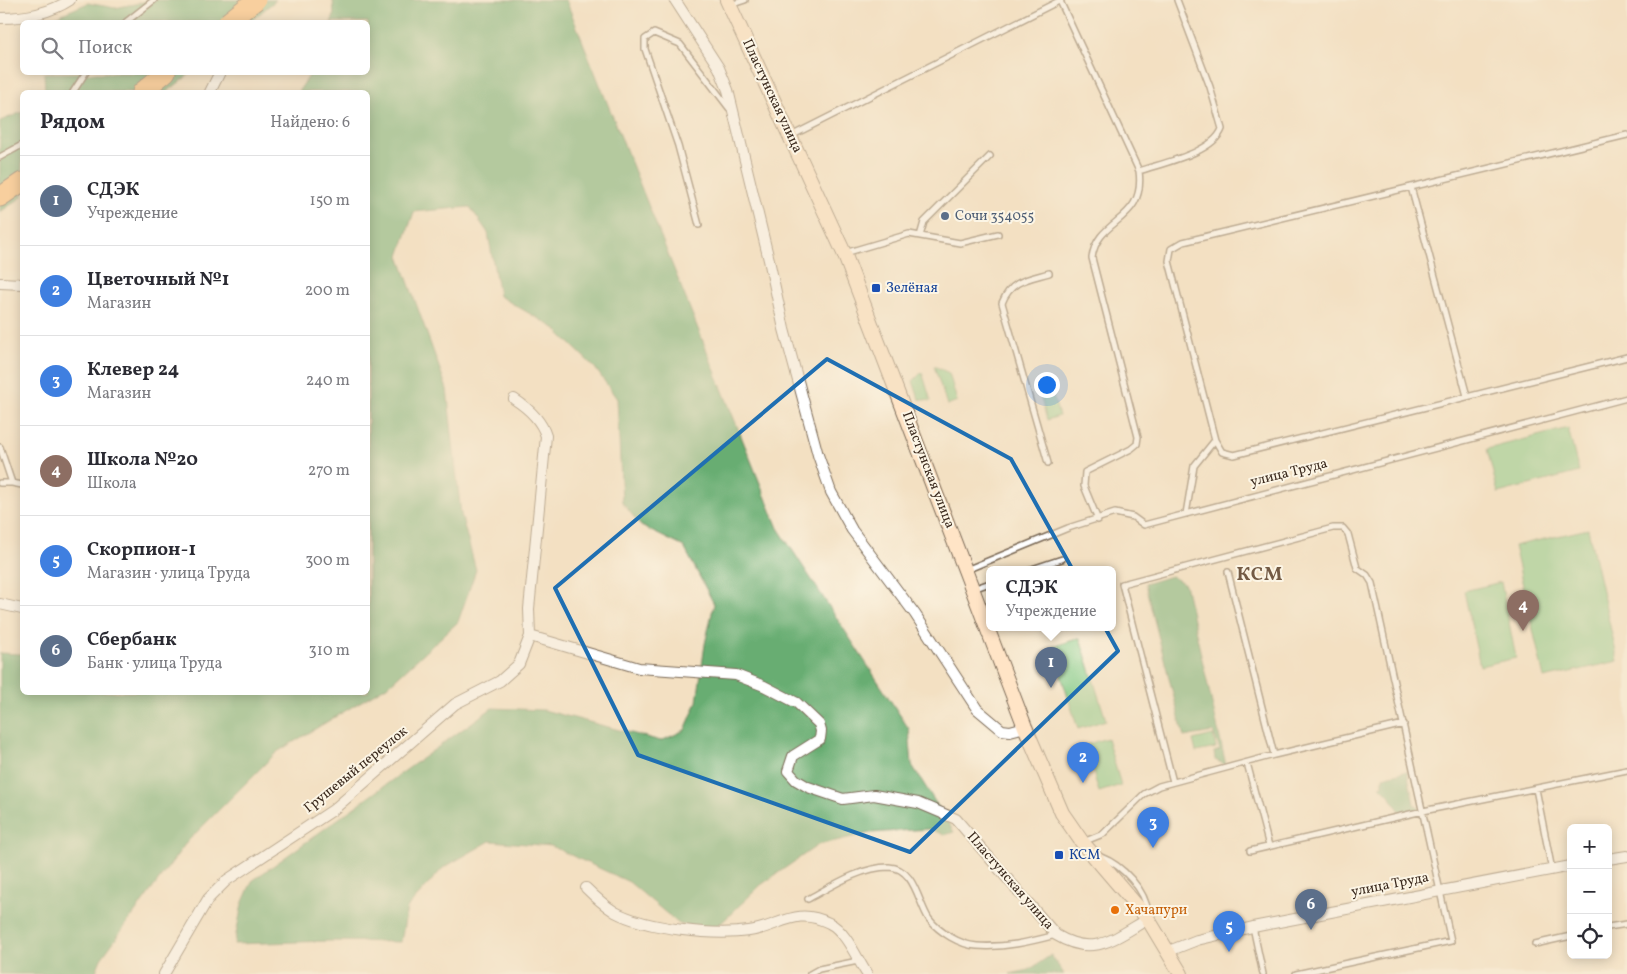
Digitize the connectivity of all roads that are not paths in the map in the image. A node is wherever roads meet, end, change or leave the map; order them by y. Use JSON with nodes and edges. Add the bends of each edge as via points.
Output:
{"nodes":[{"id":1,"x":70,"y":0,"type":"edge"},
{"id":2,"x":154,"y":0,"type":"edge"},
{"id":3,"x":255,"y":0,"type":"edge"},
{"id":4,"x":675,"y":0,"type":"edge"},
{"id":5,"x":745,"y":0,"type":"edge"},
{"id":6,"x":1061,"y":0,"type":"edge"},
{"id":7,"x":1177,"y":0,"type":"edge"},
{"id":8,"x":728,"y":3,"type":"edge"},
{"id":9,"x":0,"y":18,"type":"edge"},
{"id":10,"x":129,"y":20,"type":"edge"},
{"id":11,"x":230,"y":20,"type":"edge"},
{"id":12,"x":244,"y":20,"type":"edge"},
{"id":13,"x":84,"y":75,"type":"edge"},
{"id":14,"x":162,"y":75,"type":"edge"},
{"id":15,"x":218,"y":75,"type":"edge"},
{"id":16,"x":74,"y":90,"type":"edge"},
{"id":17,"x":144,"y":90,"type":"edge"},
{"id":18,"x":211,"y":90,"type":"edge"},
{"id":19,"x":732,"y":112,"type":"junction"},
{"id":20,"x":1627,"y":135,"type":"edge"},
{"id":21,"x":790,"y":136,"type":"junction"},
{"id":22,"x":20,"y":146,"type":"edge"},
{"id":23,"x":990,"y":156,"type":"dead end"},
{"id":24,"x":0,"y":157,"type":"edge"},
{"id":25,"x":1139,"y":171,"type":"junction"},
{"id":26,"x":20,"y":183,"type":"edge"},
{"id":27,"x":1411,"y":187,"type":"junction"},
{"id":28,"x":0,"y":197,"type":"edge"},
{"id":29,"x":699,"y":225,"type":"dead end"},
{"id":30,"x":998,"y":234,"type":"dead end"},
{"id":31,"x":920,"y":236,"type":"junction"},
{"id":32,"x":844,"y":253,"type":"junction"},
{"id":33,"x":1049,"y":273,"type":"dead end"},
{"id":34,"x":0,"y":283,"type":"edge"},
{"id":35,"x":20,"y":284,"type":"edge"},
{"id":36,"x":1627,"y":357,"type":"edge"},
{"id":37,"x":1466,"y":396,"type":"junction"},
{"id":38,"x":1627,"y":398,"type":"edge"},
{"id":39,"x":514,"y":399,"type":"dead end"},
{"id":40,"x":1215,"y":440,"type":"junction"},
{"id":41,"x":0,"y":447,"type":"edge"},
{"id":42,"x":1048,"y":463,"type":"dead end"},
{"id":43,"x":0,"y":483,"type":"edge"},
{"id":44,"x":12,"y":483,"type":"junction"},
{"id":45,"x":20,"y":485,"type":"edge"},
{"id":46,"x":1186,"y":514,"type":"junction"},
{"id":47,"x":1098,"y":520,"type":"junction"},
{"id":48,"x":1062,"y":559,"type":"dead end"},
{"id":49,"x":1041,"y":566,"type":"edge"},
{"id":50,"x":966,"y":570,"type":"junction"},
{"id":51,"x":1228,"y":572,"type":"dead end"},
{"id":52,"x":986,"y":584,"type":"edge"},
{"id":53,"x":972,"y":589,"type":"junction"},
{"id":54,"x":0,"y":604,"type":"edge"},
{"id":55,"x":20,"y":609,"type":"edge"},
{"id":56,"x":986,"y":625,"type":"edge"},
{"id":57,"x":988,"y":631,"type":"edge"},
{"id":58,"x":530,"y":636,"type":"junction"},
{"id":59,"x":1404,"y":724,"type":"junction"},
{"id":60,"x":1026,"y":727,"type":"junction"},
{"id":61,"x":1274,"y":755,"type":"junction"},
{"id":62,"x":1247,"y":763,"type":"junction"},
{"id":63,"x":1627,"y":770,"type":"edge"},
{"id":64,"x":1173,"y":782,"type":"junction"},
{"id":65,"x":1536,"y":789,"type":"junction"},
{"id":66,"x":1423,"y":811,"type":"junction"},
{"id":67,"x":1082,"y":842,"type":"junction"},
{"id":68,"x":1269,"y":846,"type":"junction"},
{"id":69,"x":1250,"y":851,"type":"dead end"},
{"id":70,"x":1627,"y":856,"type":"edge"},
{"id":71,"x":1612,"y":858,"type":"edge"},
{"id":72,"x":1567,"y":867,"type":"edge"},
{"id":73,"x":1552,"y":870,"type":"junction"},
{"id":74,"x":586,"y":888,"type":"dead end"},
{"id":75,"x":1441,"y":890,"type":"junction"},
{"id":76,"x":808,"y":898,"type":"dead end"},
{"id":77,"x":1148,"y":919,"type":"junction"},
{"id":78,"x":1627,"y":924,"type":"edge"},
{"id":79,"x":1252,"y":926,"type":"junction"},
{"id":80,"x":1612,"y":926,"type":"edge"},
{"id":81,"x":1056,"y":935,"type":"junction"},
{"id":82,"x":1567,"y":937,"type":"edge"},
{"id":83,"x":1535,"y":944,"type":"dead end"},
{"id":84,"x":1169,"y":951,"type":"junction"},
{"id":85,"x":858,"y":961,"type":"junction"},
{"id":86,"x":164,"y":974,"type":"edge"},
{"id":87,"x":810,"y":974,"type":"edge"},
{"id":88,"x":867,"y":974,"type":"edge"},
{"id":89,"x":1181,"y":974,"type":"edge"},
{"id":90,"x":1263,"y":974,"type":"edge"},
{"id":91,"x":1296,"y":974,"type":"edge"}],
"edges":[{"from":1,"to":9,"type":"street","via":[[60,7],[37,14]]},
{"from":2,"to":10,"type":"lane"},
{"from":3,"to":11,"type":"highway","bridge":true},
{"from":3,"to":12,"type":"street"},
{"from":4,"to":19,"type":"street","via":[[720,68]]},
{"from":5,"to":8,"type":"lane","name":"Пластунская улица"},
{"from":6,"to":21,"type":"lane"},
{"from":6,"to":25,"type":"lane"},
{"from":7,"to":25,"type":"lane","via":[[1210,87],[1222,129],[1213,142],[1200,150]]},
{"from":8,"to":21,"type":"main road","name":"Пластунская улица"},
{"from":13,"to":16,"type":"lane"},
{"from":14,"to":17,"type":"highway"},
{"from":15,"to":18,"type":"street"},
{"from":19,"to":29,"type":"lane","via":[[680,44],[654,33],[645,38],[645,49],[678,146]]},
{"from":19,"to":60,"type":"street","via":[[784,329],[831,492],[852,530],[915,614],[977,709],[1002,730],[1010,732]]},
{"from":20,"to":27,"type":"lane"},
{"from":21,"to":32,"type":"main road","name":"Пластунская улица"},
{"from":22,"to":24,"type":"lane"},
{"from":23,"to":31,"type":"lane","via":[[924,222]]},
{"from":25,"to":47,"type":"lane","via":[[1136,200],[1130,212],[1098,238],[1093,247],[1092,258],[1138,437],[1131,449],[1085,472],[1084,486]]},
{"from":26,"to":28,"type":"highway"},
{"from":27,"to":37,"type":"lane"},
{"from":27,"to":40,"type":"lane","via":[[1183,242],[1171,249],[1169,261]]},
{"from":30,"to":31,"type":"lane","via":[[960,243]]},
{"from":31,"to":32,"type":"lane","via":[[910,234]]},
{"from":32,"to":50,"type":"main road","name":"Пластунская улица"},
{"from":33,"to":42,"type":"lane","via":[[1021,281],[1006,292],[1002,303]]},
{"from":34,"to":35,"type":"street"},
{"from":36,"to":37,"type":"lane"},
{"from":37,"to":40,"type":"lane","via":[[1234,455],[1222,452]]},
{"from":38,"to":46,"type":"lane","name":"улица Труда"},
{"from":39,"to":58,"type":"street","name":"Грушевый переулок","via":[[535,415],[546,436]]},
{"from":40,"to":46,"type":"lane","via":[[1194,466]]},
{"from":41,"to":44,"type":"lane"},
{"from":43,"to":44,"type":"lane"},
{"from":44,"to":45,"type":"lane"},
{"from":46,"to":47,"type":"lane","name":"улица Труда","via":[[1144,525],[1125,514],[1115,513]]},
{"from":47,"to":50,"type":"lane","name":"улица Труда","via":[[1068,528]]},
{"from":48,"to":49,"type":"lane"},
{"from":50,"to":53,"type":"main road","name":"Пластунская улица"},
{"from":51,"to":61,"type":"lane"},
{"from":52,"to":53,"type":"lane"},
{"from":53,"to":56,"type":"main road","name":"Пластунская улица"},
{"from":54,"to":55,"type":"street"},
{"from":57,"to":60,"type":"main road","name":"Пластунская улица"},
{"from":58,"to":81,"type":"street","name":"Пластунская улица","via":[[639,668],[736,675],[797,703],[819,724],[821,731],[820,739],[793,756],[788,771],[796,780],[808,788],[843,799],[874,795],[918,803],[956,819]]},
{"from":58,"to":86,"type":"street","name":"Грушевый переулок","via":[[518,664],[500,681],[455,704],[333,810],[227,880],[208,899]]},
{"from":59,"to":61,"type":"lane"},
{"from":59,"to":64,"type":"lane","name":"улица Труда","via":[[1371,581],[1357,568],[1348,534],[1343,528],[1334,528],[1122,584]]},
{"from":59,"to":66,"type":"lane","name":"улица Труда"},
{"from":60,"to":67,"type":"main road","name":"Пластунская улица","via":[[1062,813]]},
{"from":61,"to":62,"type":"lane"},
{"from":62,"to":64,"type":"lane"},
{"from":62,"to":68,"type":"lane"},
{"from":63,"to":65,"type":"lane"},
{"from":64,"to":67,"type":"lane","via":[[1144,794],[1103,834]]},
{"from":65,"to":66,"type":"lane"},
{"from":65,"to":73,"type":"lane"},
{"from":66,"to":68,"type":"lane"},
{"from":66,"to":75,"type":"lane","name":"улица Труда"},
{"from":67,"to":77,"type":"main road","name":"Пластунская улица"},
{"from":68,"to":69,"type":"lane"},
{"from":70,"to":71,"type":"street"},
{"from":72,"to":73,"type":"street","name":"улица Труда"},
{"from":73,"to":75,"type":"street","name":"улица Труда"},
{"from":74,"to":85,"type":"street","via":[[617,913],[647,923],[702,933],[751,931],[802,914],[830,923],[842,935]]},
{"from":75,"to":79,"type":"street","name":"улица Труда"},
{"from":75,"to":91,"type":"lane","name":"улица Труда","via":[[1451,941]]},
{"from":76,"to":81,"type":"lane","via":[[860,873],[890,867],[912,882],[928,918],[940,931],[958,940],[976,946],[1012,946]]},
{"from":77,"to":81,"type":"street","name":"Пластунская улица","via":[[1108,942],[1096,945],[1070,943]]},
{"from":77,"to":84,"type":"main road","name":"Пластунская улица"},
{"from":78,"to":80,"type":"lane"},
{"from":79,"to":84,"type":"street","name":"улица Труда"},
{"from":79,"to":90,"type":"lane"},
{"from":82,"to":83,"type":"lane"},
{"from":84,"to":89,"type":"main road","name":"Пластунская улица"},
{"from":85,"to":87,"type":"lane"},
{"from":85,"to":88,"type":"street"}]}
